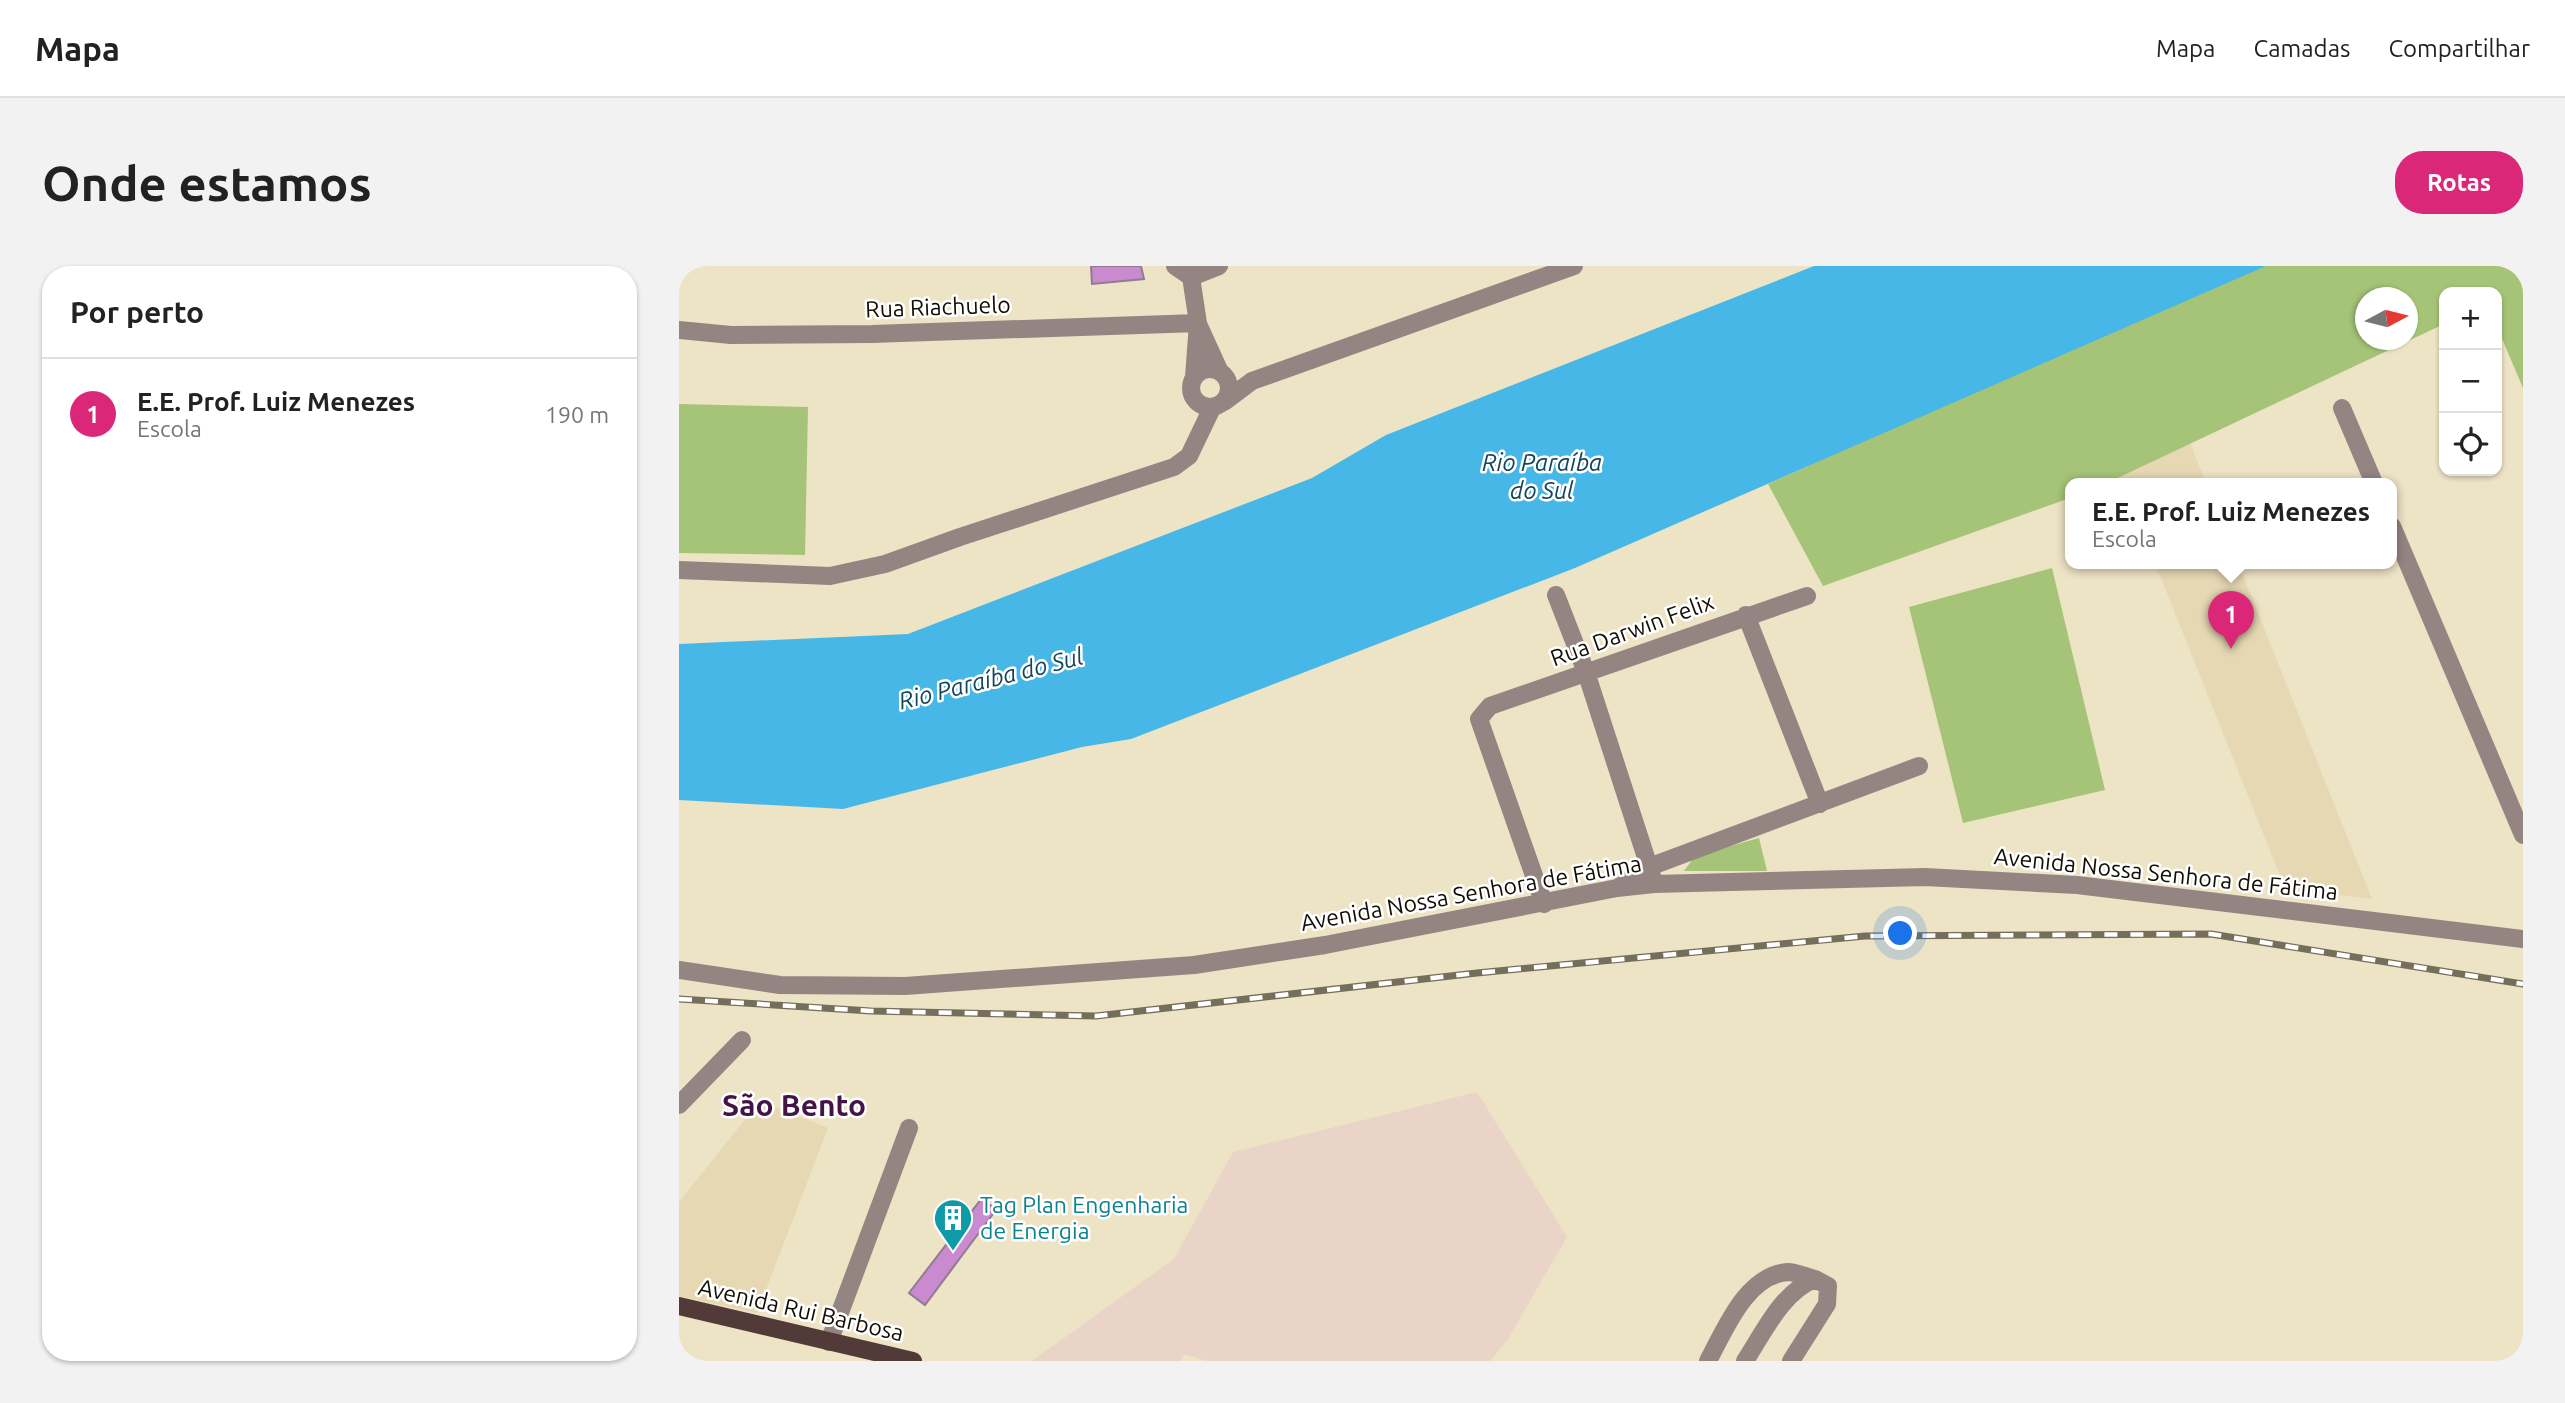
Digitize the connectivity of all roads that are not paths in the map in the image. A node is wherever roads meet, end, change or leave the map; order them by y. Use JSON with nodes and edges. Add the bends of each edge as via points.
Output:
{"nodes":[{"id":1,"x":1175,"y":266,"type":"edge"},
{"id":2,"x":1219,"y":266,"type":"edge"},
{"id":3,"x":1574,"y":266,"type":"edge"},
{"id":4,"x":1193,"y":272,"type":"edge"},
{"id":5,"x":1198,"y":323,"type":"junction"},
{"id":6,"x":679,"y":330,"type":"edge"},
{"id":7,"x":1223,"y":375,"type":"junction"},
{"id":8,"x":1194,"y":377,"type":"junction"},
{"id":9,"x":1252,"y":381,"type":"junction"},
{"id":10,"x":1195,"y":400,"type":"junction"},
{"id":11,"x":1218,"y":405,"type":"junction"},
{"id":12,"x":2342,"y":408,"type":"dead end"},
{"id":13,"x":1189,"y":456,"type":"junction"},
{"id":14,"x":2372,"y":478,"type":"edge"},
{"id":15,"x":2397,"y":538,"type":"edge"},
{"id":16,"x":679,"y":570,"type":"edge"},
{"id":17,"x":1556,"y":595,"type":"dead end"},
{"id":18,"x":1807,"y":596,"type":"dead end"},
{"id":19,"x":1746,"y":615,"type":"junction"},
{"id":20,"x":1586,"y":672,"type":"junction"},
{"id":21,"x":1919,"y":766,"type":"dead end"},
{"id":22,"x":1820,"y":804,"type":"junction"},
{"id":23,"x":2523,"y":835,"type":"edge"},
{"id":24,"x":1652,"y":876,"type":"junction"},
{"id":25,"x":1544,"y":904,"type":"junction"},
{"id":26,"x":2523,"y":939,"type":"edge"},
{"id":27,"x":679,"y":970,"type":"edge"},
{"id":28,"x":742,"y":1040,"type":"dead end"},
{"id":29,"x":679,"y":1105,"type":"edge"},
{"id":30,"x":909,"y":1128,"type":"dead end"},
{"id":31,"x":1815,"y":1279,"type":"junction"},
{"id":32,"x":679,"y":1306,"type":"edge"},
{"id":33,"x":829,"y":1342,"type":"junction"},
{"id":34,"x":913,"y":1361,"type":"edge"},
{"id":35,"x":1708,"y":1361,"type":"edge"},
{"id":36,"x":1745,"y":1361,"type":"edge"},
{"id":37,"x":1791,"y":1361,"type":"edge"}],
"edges":[{"from":1,"to":4,"type":"street"},
{"from":2,"to":4,"type":"street"},
{"from":3,"to":9,"type":"street"},
{"from":4,"to":5,"type":"street"},
{"from":5,"to":6,"type":"street","name":"Rua Riachuelo","via":[[872,334],[731,335]]},
{"from":5,"to":7,"type":"street"},
{"from":5,"to":8,"type":"street"},
{"from":7,"to":8,"type":"street","via":[[1207,369]]},
{"from":7,"to":9,"type":"street"},
{"from":7,"to":11,"type":"street","via":[[1229,391]]},
{"from":8,"to":10,"type":"street"},
{"from":9,"to":11,"type":"street"},
{"from":10,"to":11,"type":"street","via":[[1202,406]]},
{"from":10,"to":13,"type":"street"},
{"from":11,"to":13,"type":"street"},
{"from":12,"to":14,"type":"street"},
{"from":13,"to":16,"type":"street","via":[[1174,467],[885,564],[830,576]]},
{"from":15,"to":23,"type":"street"},
{"from":17,"to":20,"type":"street"},
{"from":18,"to":19,"type":"street","name":"Rua Darwin Felix"},
{"from":19,"to":20,"type":"street","name":"Rua Darwin Felix"},
{"from":19,"to":22,"type":"street"},
{"from":20,"to":24,"type":"street"},
{"from":20,"to":25,"type":"street","name":"Rua Darwin Felix","via":[[1490,706],[1479,719]]},
{"from":21,"to":22,"type":"street"},
{"from":22,"to":24,"type":"street"},
{"from":24,"to":25,"type":"street","name":"Avenida Nossa Senhora de Fátima"},
{"from":24,"to":26,"type":"street","name":"Avenida Nossa Senhora de Fátima","via":[[1925,877],[2077,885]]},
{"from":25,"to":27,"type":"street","name":"Avenida Nossa Senhora de Fátima","via":[[1194,965],[1056,977],[905,986],[780,985]]},
{"from":28,"to":29,"type":"street"},
{"from":30,"to":33,"type":"street"},
{"from":31,"to":35,"type":"street","via":[[1789,1272],[1766,1279],[1748,1294]]},
{"from":31,"to":36,"type":"street","via":[[1800,1285],[1778,1310]]},
{"from":31,"to":37,"type":"street","via":[[1828,1286],[1827,1304]]},
{"from":32,"to":33,"type":"main road","name":"Avenida Rui Barbosa"},
{"from":33,"to":34,"type":"main road","name":"Avenida Rui Barbosa"}]}
